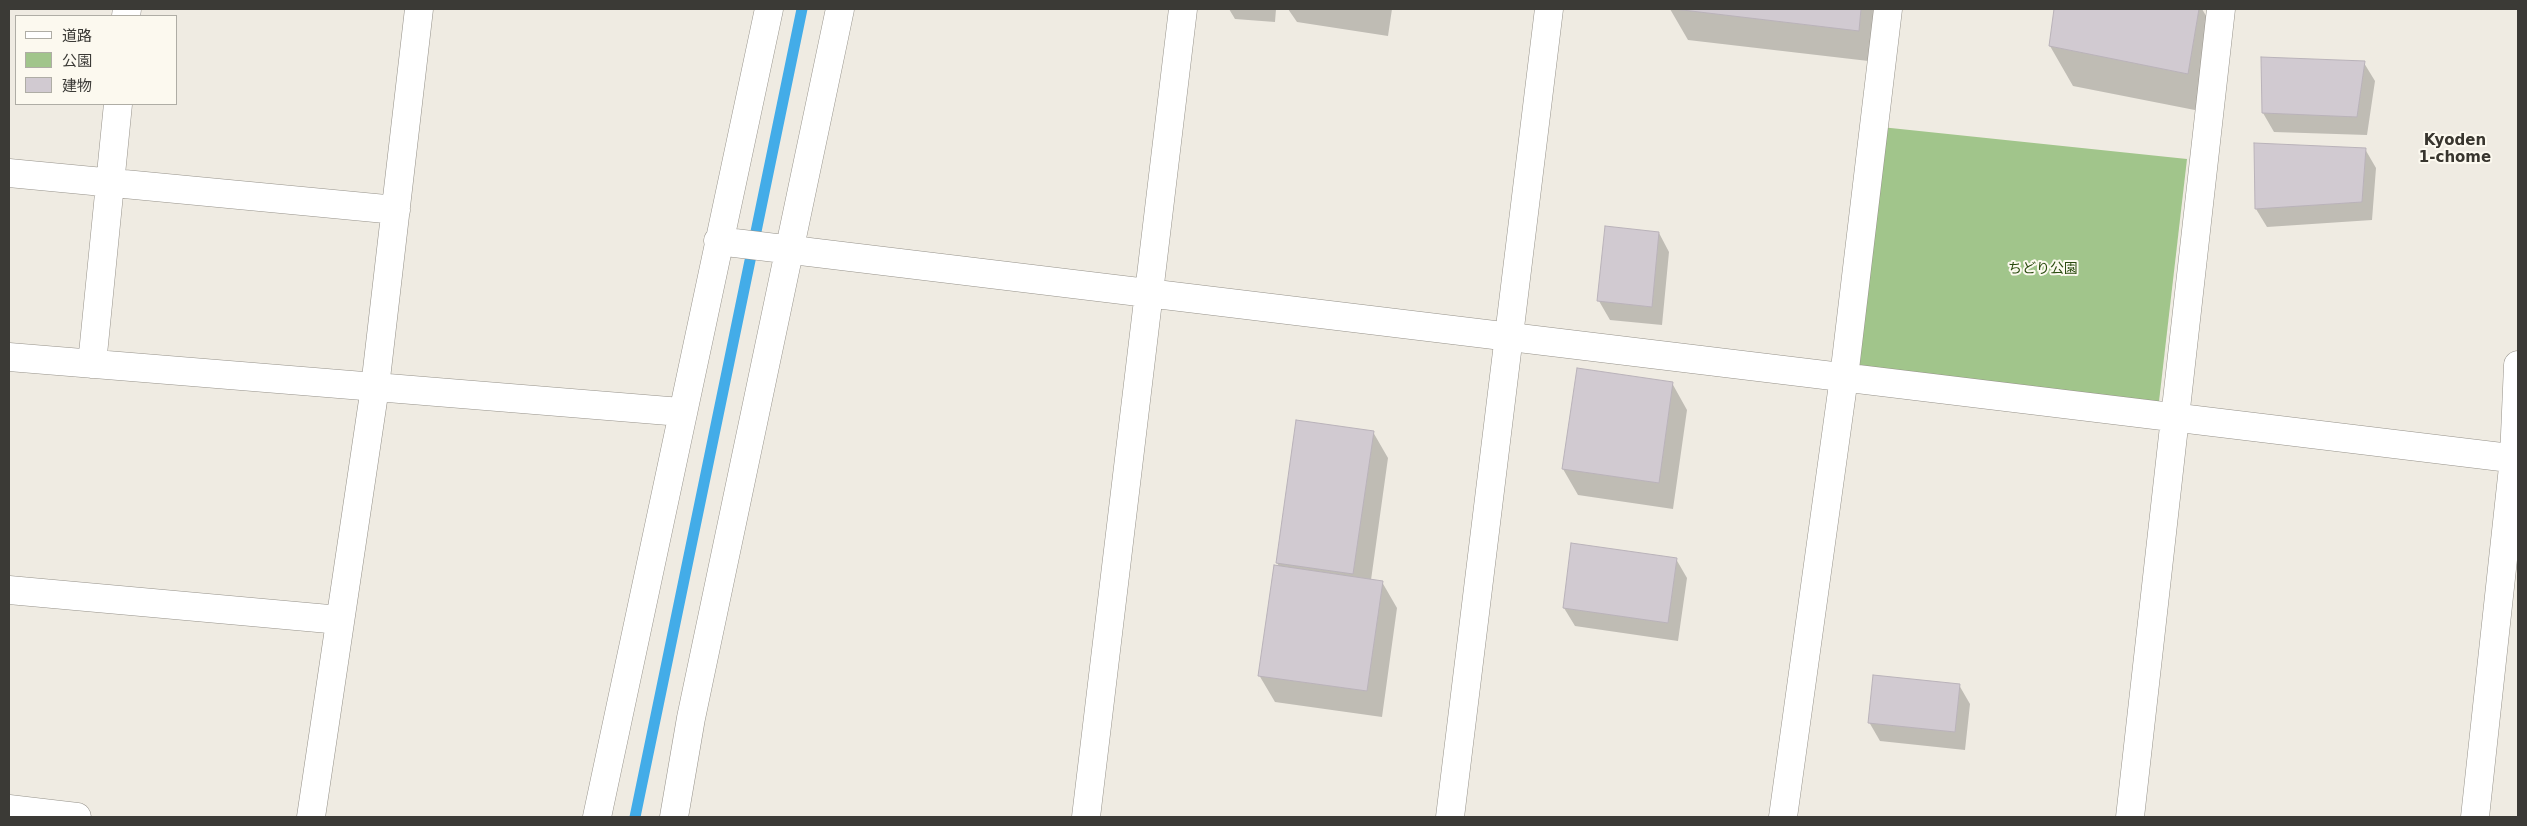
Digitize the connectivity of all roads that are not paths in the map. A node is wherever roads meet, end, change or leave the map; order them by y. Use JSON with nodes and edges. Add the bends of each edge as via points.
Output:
{"nodes":[{"id":1,"x":419,"y":9,"type":"edge"},
{"id":2,"x":769,"y":9,"type":"edge"},
{"id":3,"x":840,"y":9,"type":"edge"},
{"id":4,"x":1183,"y":9,"type":"edge"},
{"id":5,"x":1548,"y":9,"type":"edge"},
{"id":6,"x":1888,"y":9,"type":"edge"},
{"id":7,"x":2221,"y":9,"type":"edge"},
{"id":8,"x":118,"y":105,"type":"edge"},
{"id":9,"x":9,"y":173,"type":"edge"},
{"id":10,"x":111,"y":183,"type":"junction"},
{"id":11,"x":396,"y":210,"type":"junction"},
{"id":12,"x":718,"y":241,"type":"junction"},
{"id":13,"x":790,"y":250,"type":"junction"},
{"id":14,"x":1149,"y":294,"type":"junction"},
{"id":15,"x":1509,"y":337,"type":"junction"},
{"id":16,"x":9,"y":356,"type":"edge"},
{"id":17,"x":92,"y":364,"type":"junction"},
{"id":18,"x":2518,"y":365,"type":"edge"},
{"id":19,"x":1844,"y":376,"type":"junction"},
{"id":20,"x":375,"y":387,"type":"junction"},
{"id":21,"x":681,"y":412,"type":"junction"},
{"id":22,"x":2176,"y":418,"type":"junction"},
{"id":23,"x":2516,"y":458,"type":"edge"},
{"id":24,"x":9,"y":590,"type":"edge"},
{"id":25,"x":340,"y":620,"type":"junction"},
{"id":26,"x":9,"y":809,"type":"edge"},
{"id":27,"x":77,"y":817,"type":"edge"},
{"id":28,"x":311,"y":817,"type":"edge"},
{"id":29,"x":597,"y":817,"type":"edge"},
{"id":30,"x":674,"y":817,"type":"edge"},
{"id":31,"x":1086,"y":817,"type":"edge"},
{"id":32,"x":1450,"y":817,"type":"edge"},
{"id":33,"x":1783,"y":817,"type":"edge"},
{"id":34,"x":2130,"y":817,"type":"edge"},
{"id":35,"x":2475,"y":817,"type":"edge"}],
"edges":[{"from":1,"to":11,"type":"street"},
{"from":2,"to":12,"type":"street"},
{"from":3,"to":13,"type":"street"},
{"from":4,"to":14,"type":"street"},
{"from":5,"to":15,"type":"street"},
{"from":6,"to":19,"type":"street"},
{"from":7,"to":22,"type":"street"},
{"from":8,"to":10,"type":"street"},
{"from":9,"to":10,"type":"street"},
{"from":10,"to":11,"type":"street"},
{"from":10,"to":17,"type":"street"},
{"from":11,"to":20,"type":"street"},
{"from":12,"to":13,"type":"street"},
{"from":12,"to":21,"type":"street"},
{"from":13,"to":14,"type":"street"},
{"from":13,"to":30,"type":"street","via":[[691,718]]},
{"from":14,"to":15,"type":"street"},
{"from":14,"to":31,"type":"street"},
{"from":15,"to":19,"type":"street"},
{"from":15,"to":32,"type":"street"},
{"from":16,"to":17,"type":"street"},
{"from":17,"to":20,"type":"street"},
{"from":18,"to":23,"type":"street"},
{"from":19,"to":22,"type":"street"},
{"from":19,"to":33,"type":"street"},
{"from":20,"to":21,"type":"street"},
{"from":20,"to":25,"type":"street"},
{"from":21,"to":29,"type":"street"},
{"from":22,"to":23,"type":"street"},
{"from":22,"to":34,"type":"street"},
{"from":23,"to":35,"type":"street"},
{"from":24,"to":25,"type":"street"},
{"from":25,"to":28,"type":"street"},
{"from":26,"to":27,"type":"street"}]}
